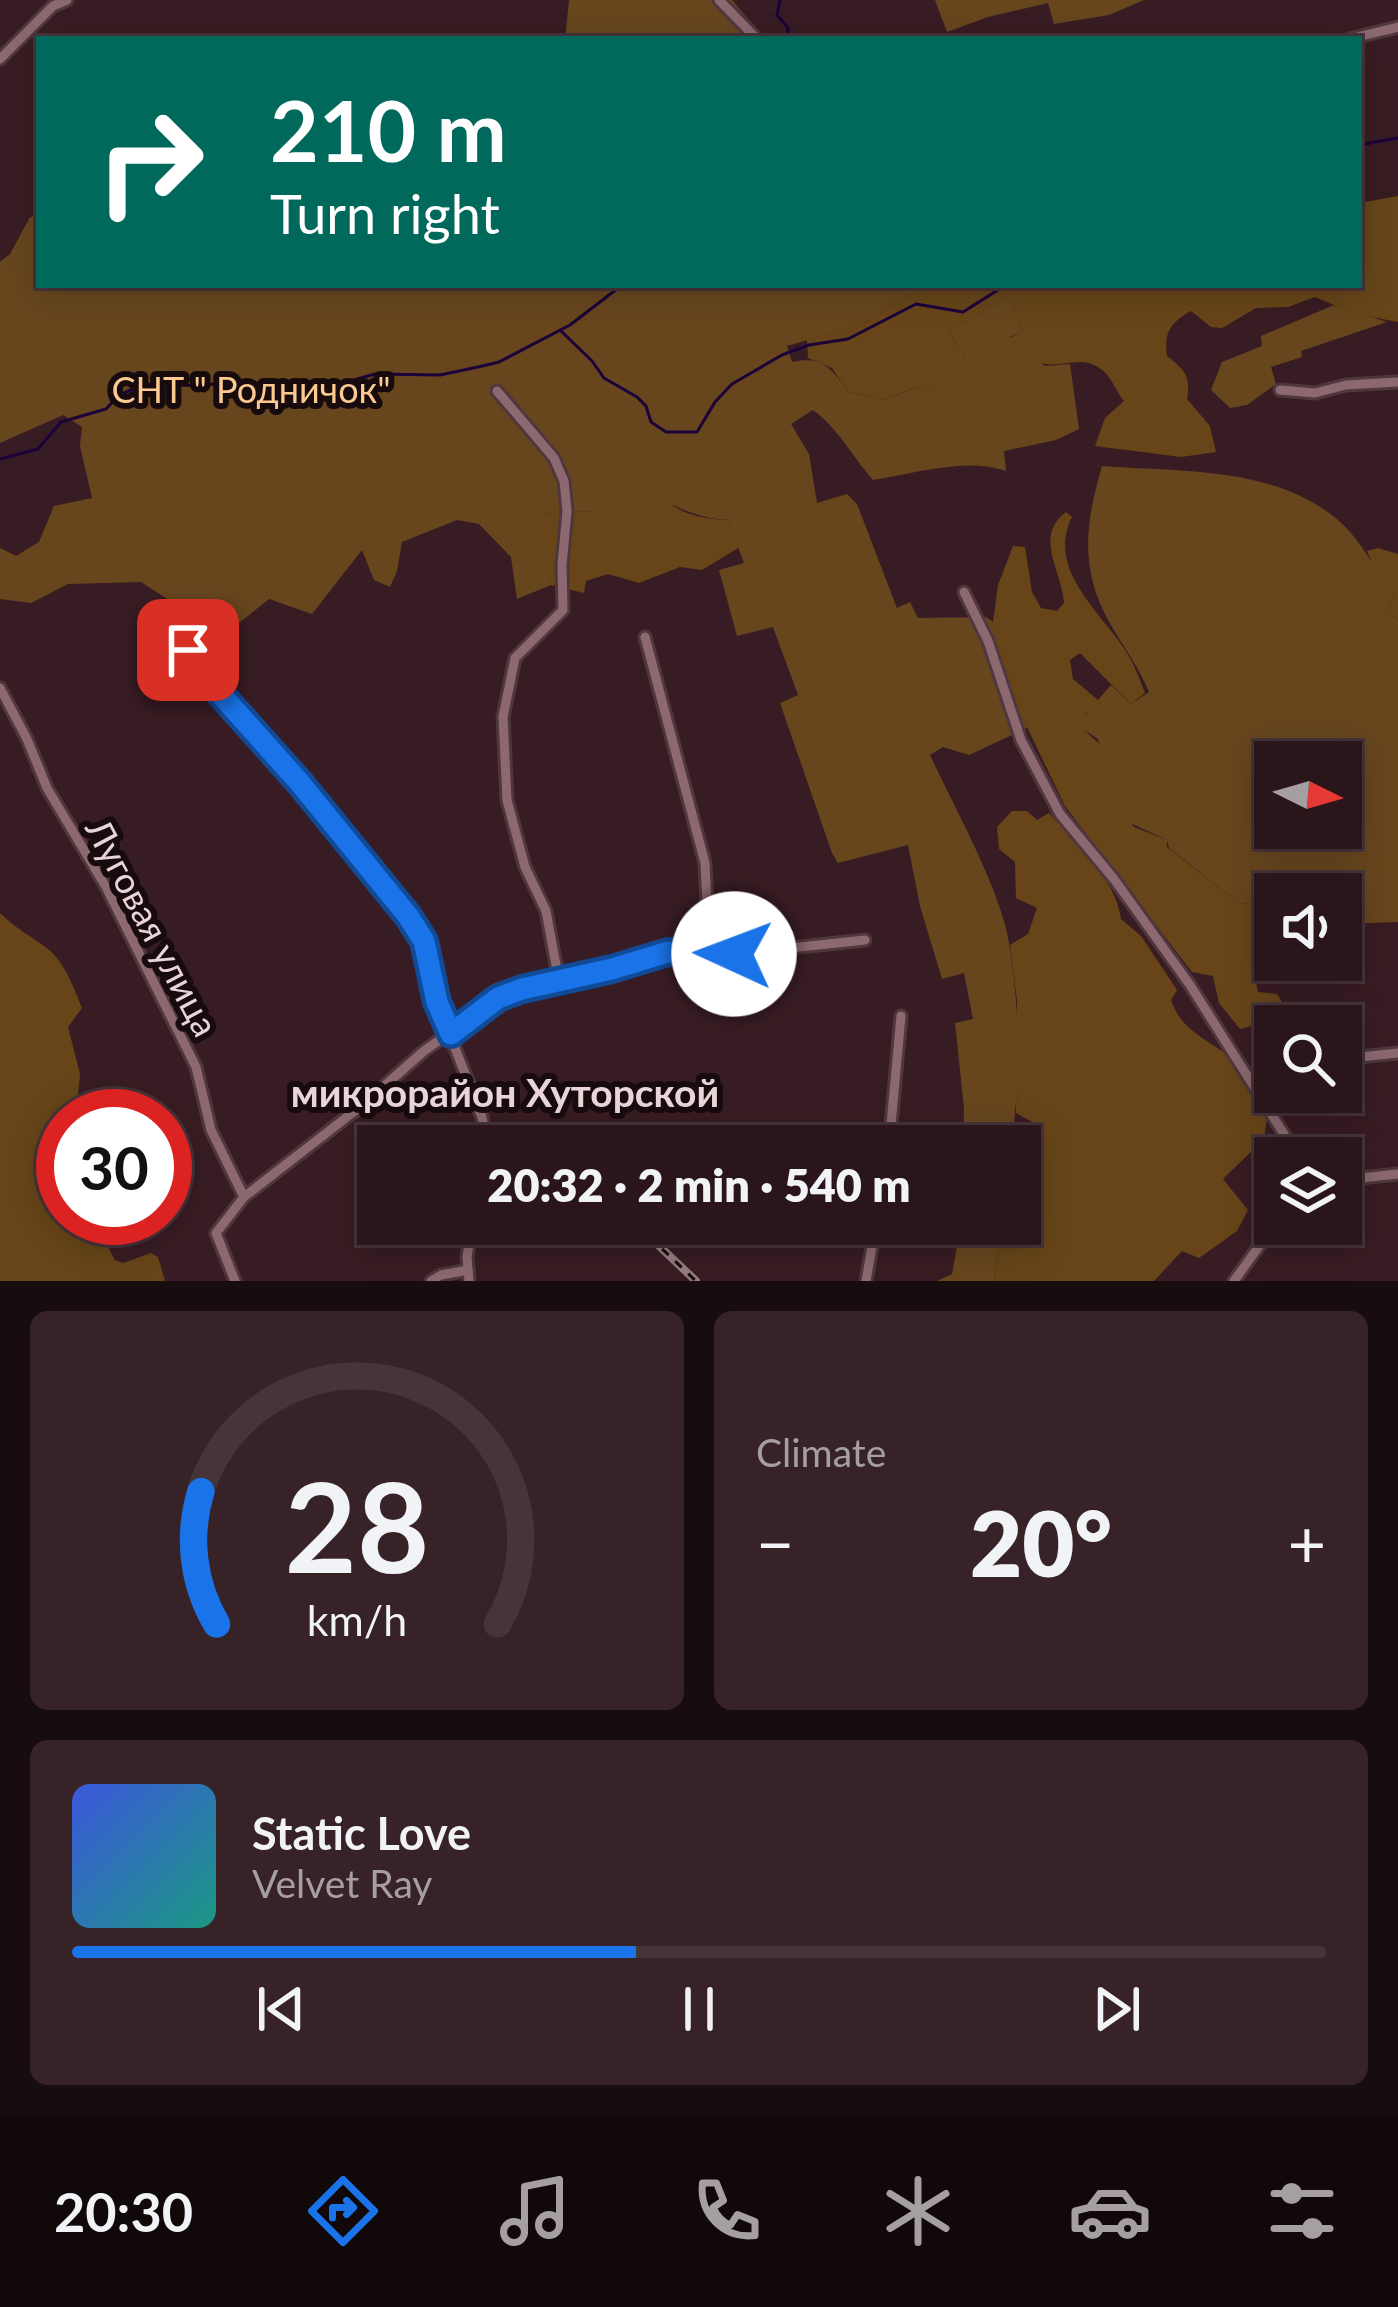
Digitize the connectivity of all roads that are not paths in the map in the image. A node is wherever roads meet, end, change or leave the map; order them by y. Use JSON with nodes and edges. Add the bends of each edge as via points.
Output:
{"nodes":[{"id":1,"x":67,"y":0,"type":"edge"},
{"id":2,"x":719,"y":0,"type":"edge"},
{"id":3,"x":1398,"y":27,"type":"edge"},
{"id":4,"x":754,"y":36,"type":"edge"},
{"id":5,"x":1361,"y":36,"type":"edge"},
{"id":6,"x":0,"y":59,"type":"edge"},
{"id":7,"x":1398,"y":382,"type":"edge"},
{"id":8,"x":1280,"y":390,"type":"dead end"},
{"id":9,"x":497,"y":391,"type":"dead end"},
{"id":10,"x":964,"y":592,"type":"dead end"},
{"id":11,"x":645,"y":637,"type":"dead end"},
{"id":12,"x":188,"y":650,"type":"dead end"},
{"id":13,"x":0,"y":688,"type":"edge"},
{"id":14,"x":865,"y":940,"type":"dead end"},
{"id":15,"x":688,"y":952,"type":"junction"},
{"id":16,"x":559,"y":981,"type":"junction"},
{"id":17,"x":901,"y":1016,"type":"dead end"},
{"id":18,"x":451,"y":1034,"type":"junction"},
{"id":19,"x":1398,"y":1053,"type":"edge"},
{"id":20,"x":1362,"y":1057,"type":"edge"},
{"id":21,"x":484,"y":1125,"type":"edge"},
{"id":22,"x":891,"y":1125,"type":"edge"},
{"id":23,"x":1286,"y":1137,"type":"edge"},
{"id":24,"x":1398,"y":1174,"type":"edge"},
{"id":25,"x":1362,"y":1178,"type":"edge"},
{"id":26,"x":244,"y":1197,"type":"junction"},
{"id":27,"x":471,"y":1245,"type":"edge"},
{"id":28,"x":872,"y":1245,"type":"edge"},
{"id":29,"x":1260,"y":1245,"type":"edge"},
{"id":30,"x":469,"y":1276,"type":"edge"},
{"id":31,"x":235,"y":1281,"type":"edge"},
{"id":32,"x":430,"y":1281,"type":"edge"},
{"id":33,"x":866,"y":1281,"type":"edge"},
{"id":34,"x":1234,"y":1281,"type":"edge"}],
"edges":[{"from":1,"to":6,"type":"street"},
{"from":2,"to":4,"type":"street"},
{"from":3,"to":5,"type":"street"},
{"from":7,"to":8,"type":"street"},
{"from":9,"to":16,"type":"street","via":[[564,481],[563,610],[514,658],[503,717],[507,800],[546,911]]},
{"from":10,"to":23,"type":"street","via":[[1021,740],[1060,814],[1169,955]]},
{"from":11,"to":15,"type":"street","via":[[705,863],[708,925]]},
{"from":12,"to":18,"type":"street","via":[[408,916],[424,941]]},
{"from":13,"to":26,"type":"street","name":"Луговая улица","via":[[196,1067],[211,1130]]},
{"from":14,"to":15,"type":"street"},
{"from":15,"to":16,"type":"street"},
{"from":16,"to":18,"type":"street","via":[[498,998]]},
{"from":17,"to":22,"type":"street"},
{"from":18,"to":21,"type":"street"},
{"from":18,"to":26,"type":"street"},
{"from":19,"to":20,"type":"street"},
{"from":24,"to":25,"type":"street"},
{"from":26,"to":31,"type":"street","via":[[216,1233]]},
{"from":27,"to":30,"type":"street"},
{"from":28,"to":33,"type":"street"},
{"from":29,"to":34,"type":"street"},
{"from":30,"to":32,"type":"street"}]}
